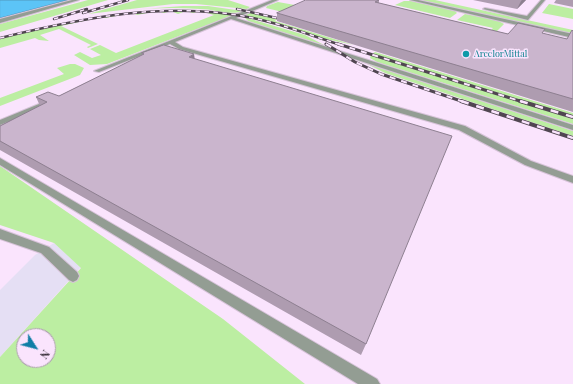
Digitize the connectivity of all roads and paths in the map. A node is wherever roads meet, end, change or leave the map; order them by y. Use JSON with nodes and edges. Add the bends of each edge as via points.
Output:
{"nodes":[{"id":1,"x":77,"y":0,"type":"edge"},
{"id":2,"x":276,"y":0,"type":"edge"},
{"id":3,"x":412,"y":0,"type":"edge"},
{"id":4,"x":543,"y":0,"type":"edge"},
{"id":5,"x":481,"y":8,"type":"dead end"},
{"id":6,"x":232,"y":18,"type":"junction"},
{"id":7,"x":0,"y":20,"type":"edge"},
{"id":8,"x":573,"y":36,"type":"edge"},
{"id":9,"x":170,"y":42,"type":"junction"},
{"id":10,"x":97,"y":71,"type":"dead end"},
{"id":11,"x":50,"y":102,"type":"edge"},
{"id":12,"x":0,"y":123,"type":"edge"},
{"id":13,"x":573,"y":128,"type":"edge"},
{"id":14,"x":0,"y":161,"type":"edge"},
{"id":15,"x":573,"y":180,"type":"edge"},
{"id":16,"x":0,"y":234,"type":"edge"},
{"id":17,"x":73,"y":276,"type":"dead end"},
{"id":18,"x":372,"y":384,"type":"edge"}],
"edges":[{"from":1,"to":7,"type":"street"},
{"from":2,"to":6,"type":"street"},
{"from":3,"to":8,"type":"street"},
{"from":4,"to":5,"type":"street","via":[[528,18]]},
{"from":6,"to":9,"type":"street"},
{"from":6,"to":13,"type":"street"},
{"from":9,"to":10,"type":"street"},
{"from":9,"to":15,"type":"street","via":[[177,49],[462,128],[528,163]]},
{"from":11,"to":12,"type":"street"},
{"from":14,"to":18,"type":"street"},
{"from":16,"to":17,"type":"street","via":[[45,250]]}]}
